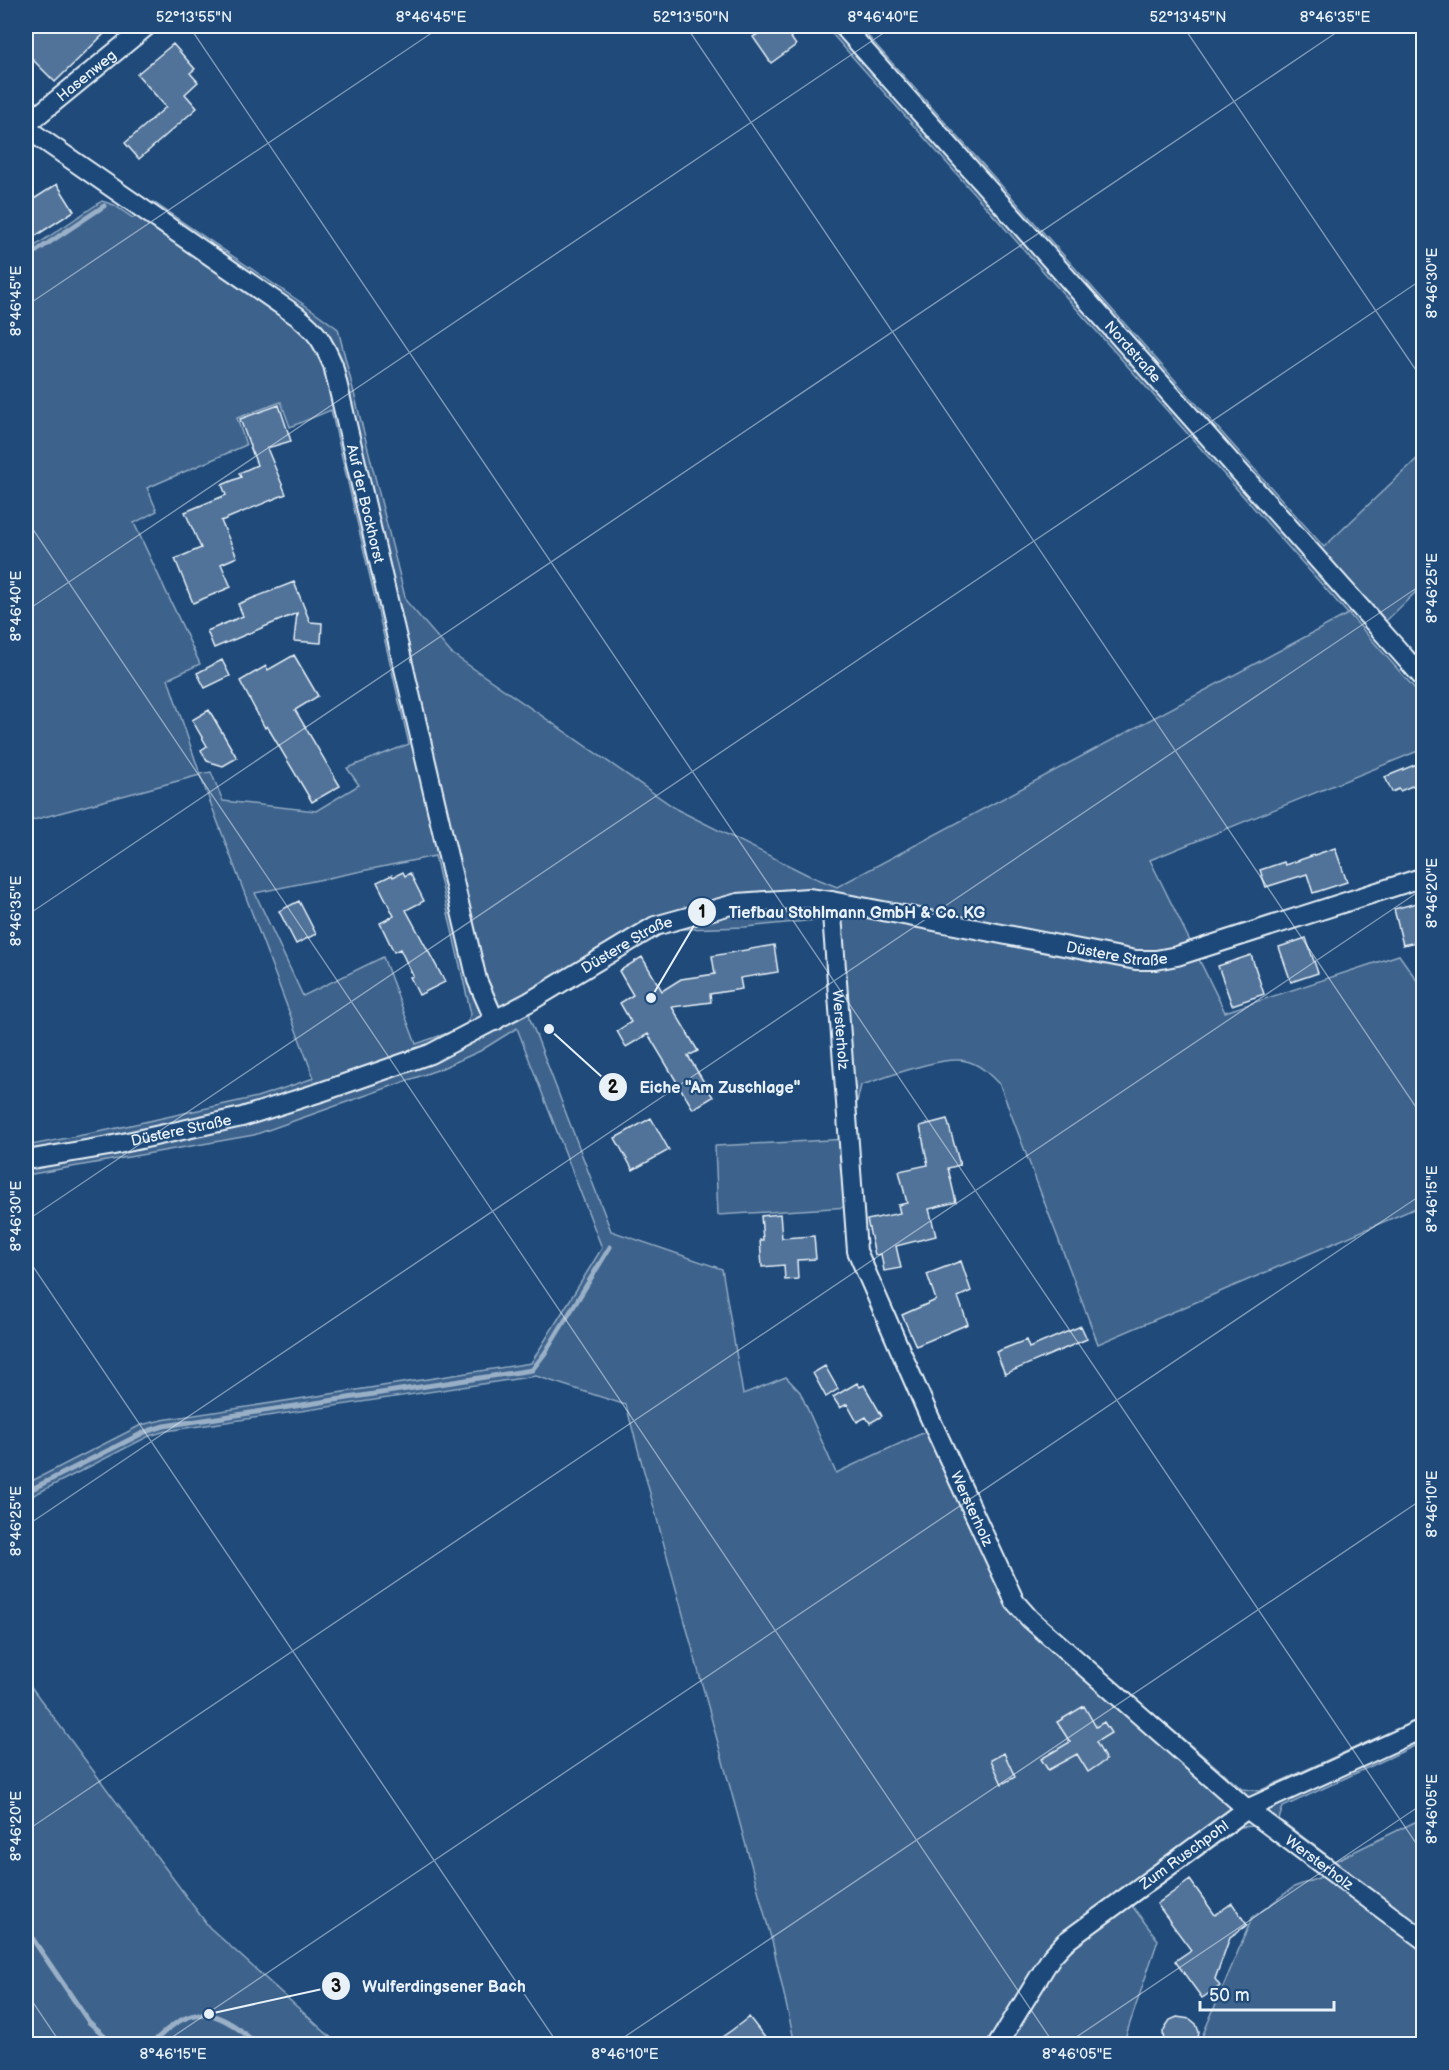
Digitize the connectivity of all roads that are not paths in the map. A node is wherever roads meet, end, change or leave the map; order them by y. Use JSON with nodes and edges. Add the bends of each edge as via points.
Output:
{"nodes":[{"id":1,"x":147,"y":26,"type":"edge"},
{"id":2,"x":843,"y":26,"type":"edge"},
{"id":3,"x":26,"y":127,"type":"edge"},
{"id":4,"x":1424,"y":680,"type":"edge"},
{"id":5,"x":1424,"y":877,"type":"edge"},
{"id":6,"x":831,"y":901,"type":"junction"},
{"id":7,"x":495,"y":1021,"type":"junction"},
{"id":8,"x":26,"y":1160,"type":"edge"},
{"id":9,"x":1424,"y":1728,"type":"edge"},
{"id":10,"x":1247,"y":1809,"type":"junction"},
{"id":11,"x":1424,"y":1940,"type":"edge"},
{"id":12,"x":998,"y":2044,"type":"edge"}],
"edges":[{"from":1,"to":3,"type":"street","name":"Hasenweg"},
{"from":2,"to":4,"type":"street","name":"Nordstraße"},
{"from":3,"to":7,"type":"street","name":"Auf der Bockhorst","via":[[297,316],[324,344],[333,365],[477,980]]},
{"from":5,"to":6,"type":"street","name":"Düstere Straße","via":[[1156,960],[1125,958]]},
{"from":6,"to":7,"type":"street","name":"Düstere Straße","via":[[808,898],[738,903],[655,926]]},
{"from":6,"to":10,"type":"street","name":"Wersterholz","via":[[857,1251],[1006,1586],[1030,1619]]},
{"from":7,"to":8,"type":"street","name":"Düstere Straße","via":[[430,1054],[242,1117]]},
{"from":9,"to":10,"type":"street","name":"Zum Ruschpohl"},
{"from":10,"to":11,"type":"street","name":"Wersterholz"},
{"from":10,"to":12,"type":"street","name":"Zum Ruschpohl","via":[[1065,1942],[1052,1956]]}]}
